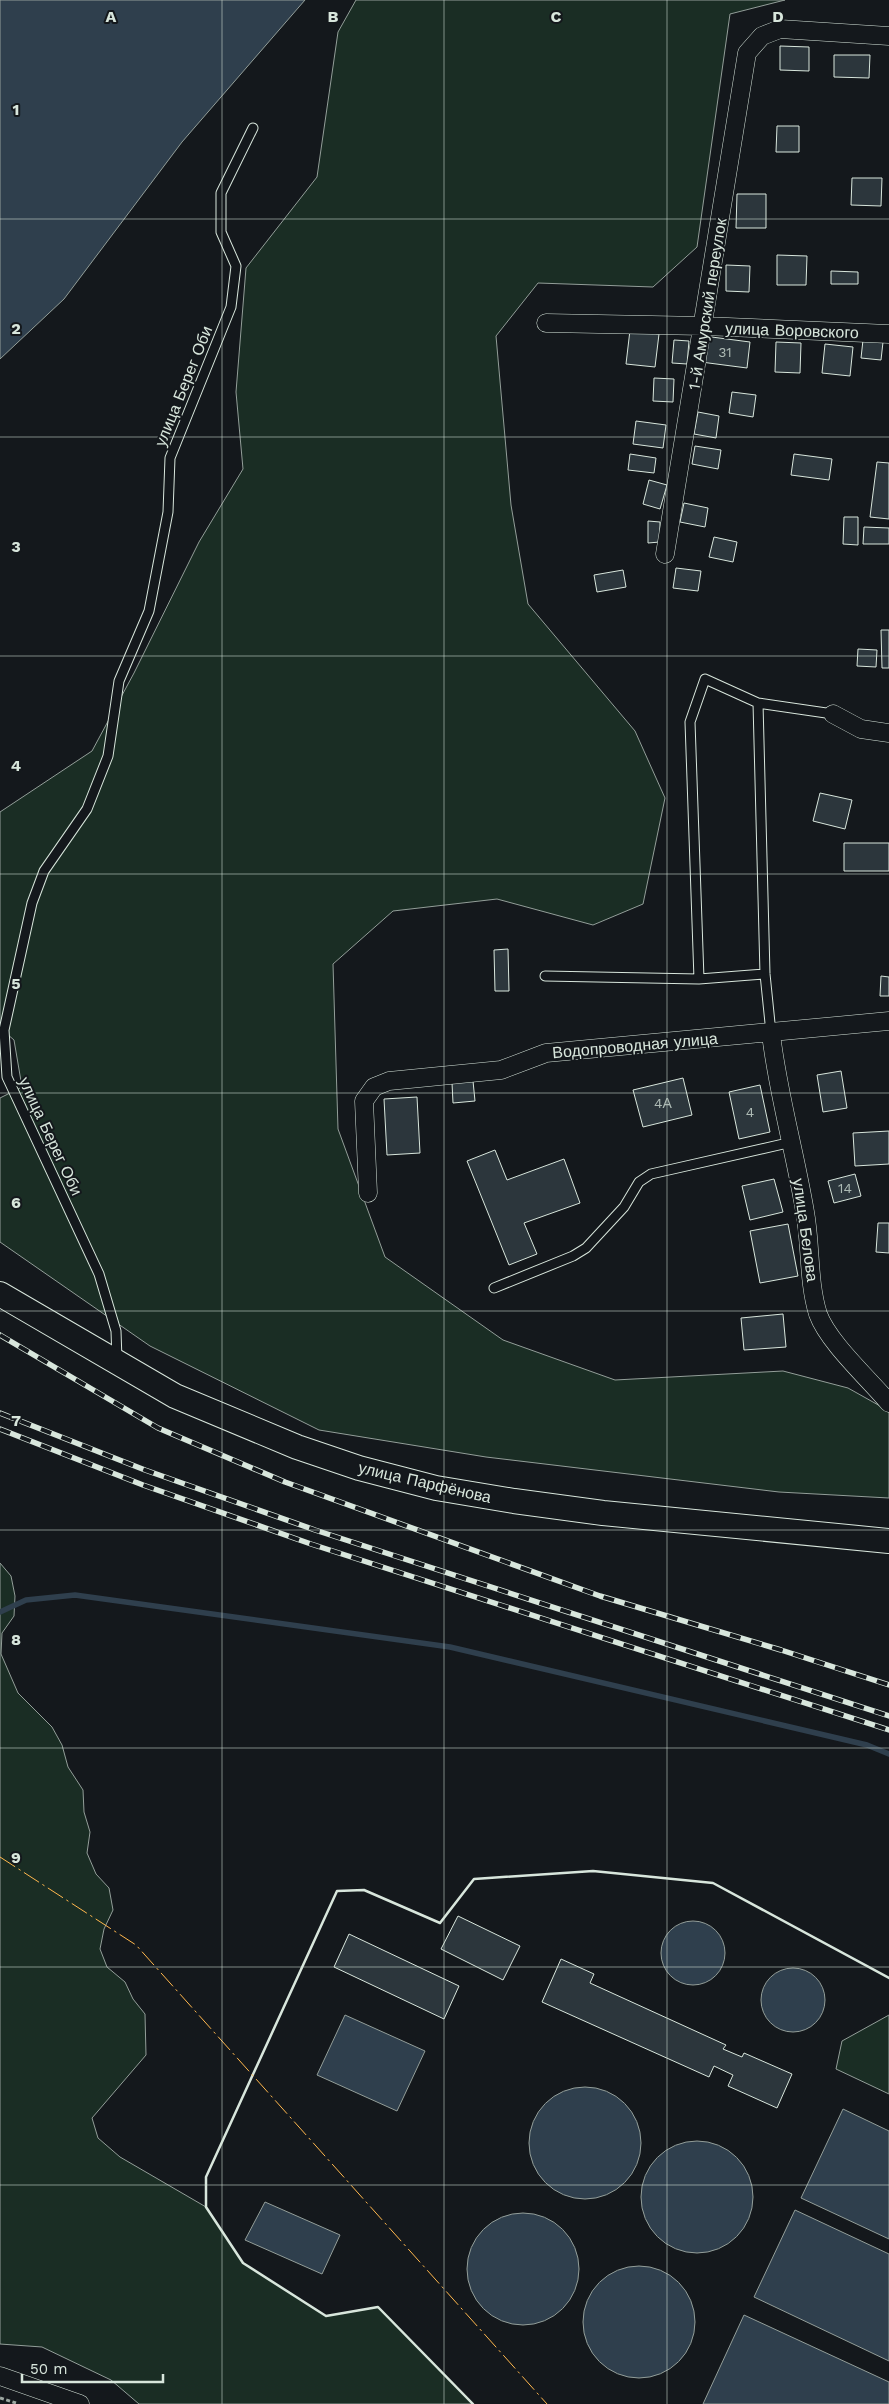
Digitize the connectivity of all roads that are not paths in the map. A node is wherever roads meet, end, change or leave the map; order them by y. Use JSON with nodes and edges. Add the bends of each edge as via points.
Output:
{"nodes":[{"id":1,"x":889,"y":36,"type":"edge"},
{"id":2,"x":253,"y":128,"type":"dead end"},
{"id":3,"x":546,"y":323,"type":"dead end"},
{"id":4,"x":704,"y":326,"type":"junction"},
{"id":5,"x":889,"y":334,"type":"edge"},
{"id":6,"x":665,"y":554,"type":"dead end"},
{"id":7,"x":758,"y":703,"type":"junction"},
{"id":8,"x":833,"y":714,"type":"joint"},
{"id":9,"x":889,"y":733,"type":"edge"},
{"id":10,"x":765,"y":974,"type":"junction"},
{"id":11,"x":546,"y":976,"type":"dead end"},
{"id":12,"x":699,"y":979,"type":"junction"},
{"id":13,"x":889,"y":1021,"type":"edge"},
{"id":14,"x":771,"y":1034,"type":"junction"},
{"id":15,"x":792,"y":1142,"type":"junction"},
{"id":16,"x":368,"y":1193,"type":"dead end"},
{"id":17,"x":494,"y":1288,"type":"dead end"},
{"id":18,"x":0,"y":1294,"type":"edge"},
{"id":19,"x":117,"y":1363,"type":"junction"},
{"id":20,"x":889,"y":1403,"type":"edge"},
{"id":21,"x":889,"y":1541,"type":"edge"},
{"id":22,"x":0,"y":2376,"type":"edge"},
{"id":23,"x":80,"y":2404,"type":"edge"}],
"edges":[{"from":1,"to":4,"type":"street","name":"1-й Амурский переулок","via":[[780,29],[762,36],[747,53]]},
{"from":2,"to":19,"type":"lane","name":"улица Берег Оби","via":[[221,193],[221,232],[236,266],[231,307],[170,458],[168,512],[149,610],[120,681],[108,756],[87,809],[44,871],[32,903],[4,1030],[7,1077],[99,1274],[116,1331]]},
{"from":3,"to":4,"type":"street","name":"улица Воровского"},
{"from":4,"to":5,"type":"street","name":"улица Воровского"},
{"from":4,"to":6,"type":"street","name":"1-й Амурский переулок"},
{"from":7,"to":8,"type":"lane"},
{"from":7,"to":10,"type":"lane"},
{"from":7,"to":12,"type":"lane","via":[[704,679],[690,722]]},
{"from":8,"to":9,"type":"street","via":[[861,729]]},
{"from":10,"to":12,"type":"lane"},
{"from":10,"to":14,"type":"lane"},
{"from":11,"to":12,"type":"lane"},
{"from":13,"to":14,"type":"street","name":"Водопроводная улица"},
{"from":14,"to":15,"type":"street","name":"улица Белова","via":[[776,1076]]},
{"from":14,"to":16,"type":"street","name":"Водопроводная улица","via":[[546,1053],[501,1070],[389,1081],[374,1087],[364,1102]]},
{"from":15,"to":17,"type":"lane","via":[[651,1174],[640,1182],[624,1207],[586,1248]]},
{"from":15,"to":20,"type":"street","name":"улица Белова","via":[[806,1214],[819,1315],[834,1341]]},
{"from":18,"to":19,"type":"main road","name":"улица Парфёнова"},
{"from":19,"to":21,"type":"main road","name":"улица Парфёнова","via":[[175,1396],[289,1444],[359,1468],[436,1488],[603,1512]]},
{"from":22,"to":23,"type":"street"}]}
